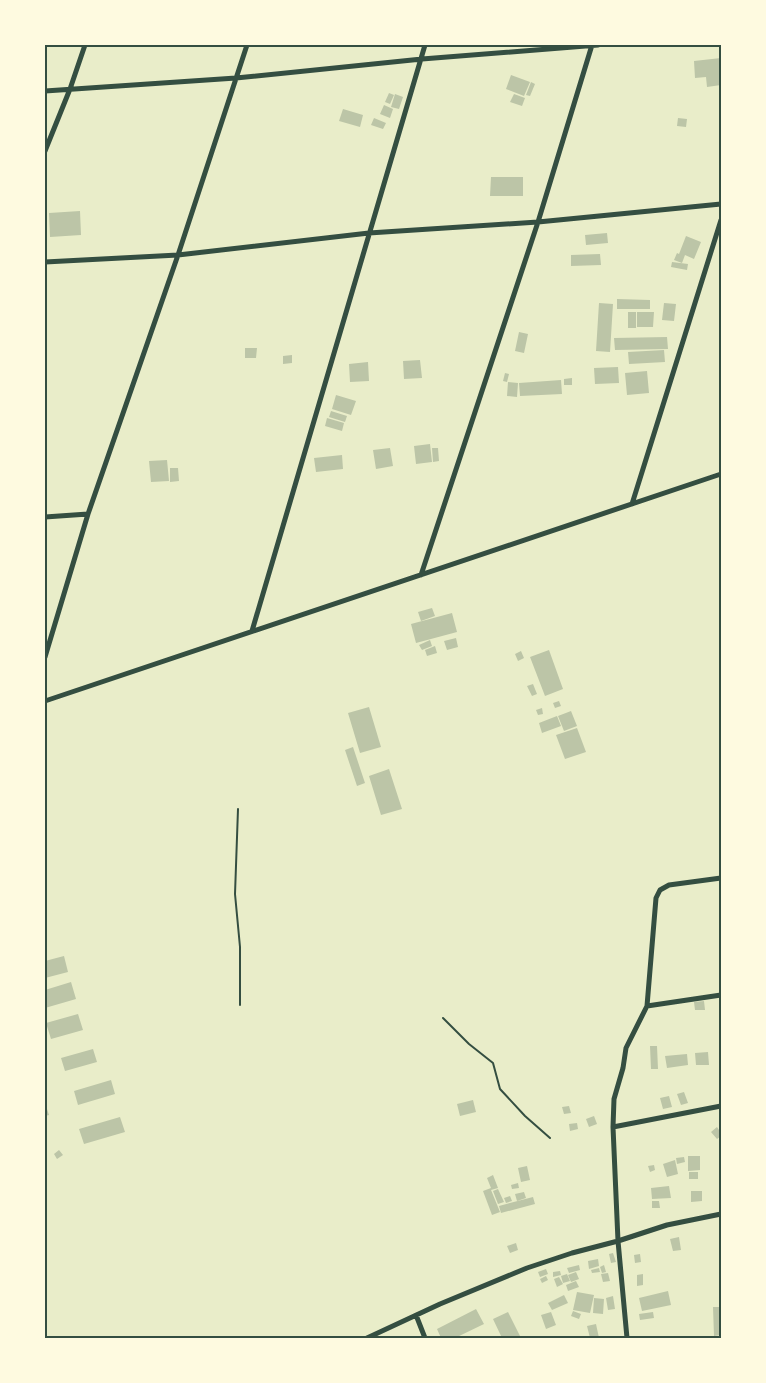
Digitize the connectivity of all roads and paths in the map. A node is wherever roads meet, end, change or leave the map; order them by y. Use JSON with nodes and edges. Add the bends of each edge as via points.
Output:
{"nodes":[{"id":1,"x":84,"y":45,"type":"edge"},
{"id":2,"x":247,"y":45,"type":"edge"},
{"id":3,"x":426,"y":45,"type":"edge"},
{"id":4,"x":592,"y":45,"type":"edge"},
{"id":5,"x":598,"y":45,"type":"edge"},
{"id":6,"x":422,"y":59,"type":"junction"},
{"id":7,"x":236,"y":78,"type":"junction"},
{"id":8,"x":70,"y":89,"type":"junction"},
{"id":9,"x":45,"y":91,"type":"edge"},
{"id":10,"x":45,"y":151,"type":"edge"},
{"id":11,"x":721,"y":204,"type":"edge"},
{"id":12,"x":721,"y":220,"type":"edge"},
{"id":13,"x":538,"y":222,"type":"junction"},
{"id":14,"x":369,"y":233,"type":"junction"},
{"id":15,"x":178,"y":255,"type":"junction"},
{"id":16,"x":45,"y":262,"type":"edge"},
{"id":17,"x":721,"y":474,"type":"edge"},
{"id":18,"x":632,"y":504,"type":"junction"},
{"id":19,"x":88,"y":514,"type":"junction"},
{"id":20,"x":45,"y":517,"type":"edge"},
{"id":21,"x":421,"y":575,"type":"junction"},
{"id":22,"x":252,"y":631,"type":"junction"},
{"id":23,"x":45,"y":656,"type":"edge"},
{"id":24,"x":45,"y":701,"type":"edge"},
{"id":25,"x":238,"y":808,"type":"dead end"},
{"id":26,"x":721,"y":878,"type":"edge"},
{"id":27,"x":721,"y":995,"type":"edge"},
{"id":28,"x":240,"y":1005,"type":"dead end"},
{"id":29,"x":647,"y":1006,"type":"junction"},
{"id":30,"x":443,"y":1018,"type":"dead end"},
{"id":31,"x":721,"y":1106,"type":"edge"},
{"id":32,"x":613,"y":1127,"type":"junction"},
{"id":33,"x":550,"y":1138,"type":"dead end"},
{"id":34,"x":721,"y":1214,"type":"edge"},
{"id":35,"x":618,"y":1241,"type":"junction"},
{"id":36,"x":416,"y":1315,"type":"junction"},
{"id":37,"x":367,"y":1338,"type":"edge"},
{"id":38,"x":425,"y":1338,"type":"edge"},
{"id":39,"x":627,"y":1338,"type":"edge"}],
"edges":[{"from":1,"to":8,"type":"street"},
{"from":2,"to":7,"type":"street"},
{"from":3,"to":6,"type":"street"},
{"from":4,"to":5,"type":"street"},
{"from":4,"to":6,"type":"street"},
{"from":4,"to":13,"type":"street"},
{"from":6,"to":7,"type":"street"},
{"from":6,"to":14,"type":"street"},
{"from":7,"to":8,"type":"street"},
{"from":7,"to":15,"type":"street"},
{"from":8,"to":9,"type":"street"},
{"from":8,"to":10,"type":"street"},
{"from":11,"to":13,"type":"street"},
{"from":12,"to":18,"type":"street"},
{"from":13,"to":14,"type":"street"},
{"from":13,"to":21,"type":"street"},
{"from":14,"to":15,"type":"street"},
{"from":14,"to":22,"type":"street"},
{"from":15,"to":16,"type":"street"},
{"from":15,"to":19,"type":"street"},
{"from":17,"to":18,"type":"street"},
{"from":18,"to":21,"type":"street"},
{"from":19,"to":20,"type":"street"},
{"from":19,"to":23,"type":"street"},
{"from":21,"to":22,"type":"street"},
{"from":22,"to":24,"type":"street"},
{"from":25,"to":28,"type":"path","via":[[235,894],[240,947]]},
{"from":26,"to":29,"type":"street","via":[[669,885],[660,890],[656,898]]},
{"from":27,"to":29,"type":"street"},
{"from":29,"to":32,"type":"street","via":[[626,1048],[614,1099]]},
{"from":30,"to":33,"type":"path","via":[[493,1063],[500,1090]]},
{"from":31,"to":32,"type":"street"},
{"from":32,"to":35,"type":"street"},
{"from":34,"to":35,"type":"street","via":[[667,1225]]},
{"from":35,"to":36,"type":"street","via":[[527,1268]]},
{"from":35,"to":39,"type":"street"},
{"from":36,"to":37,"type":"street"},
{"from":36,"to":38,"type":"street"}]}
